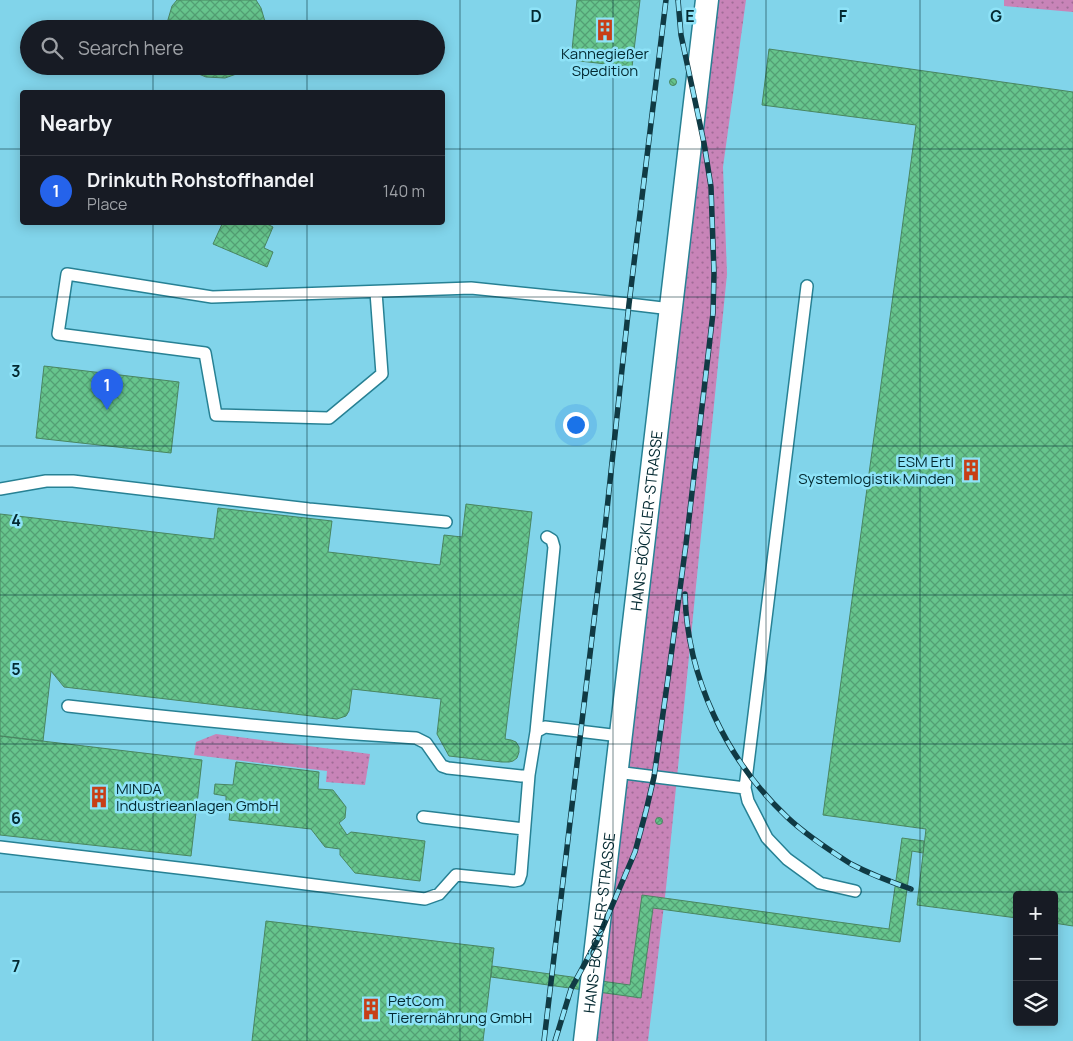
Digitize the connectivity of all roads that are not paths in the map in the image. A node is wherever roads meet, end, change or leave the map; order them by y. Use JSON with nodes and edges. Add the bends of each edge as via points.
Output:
{"nodes":[{"id":1,"x":707,"y":0,"type":"edge"},
{"id":2,"x":807,"y":286,"type":"dead end"},
{"id":3,"x":376,"y":292,"type":"junction"},
{"id":4,"x":671,"y":309,"type":"junction"},
{"id":5,"x":0,"y":489,"type":"edge"},
{"id":6,"x":446,"y":522,"type":"dead end"},
{"id":7,"x":547,"y":537,"type":"dead end"},
{"id":8,"x":68,"y":706,"type":"dead end"},
{"id":9,"x":536,"y":732,"type":"junction"},
{"id":10,"x":620,"y":736,"type":"junction"},
{"id":11,"x":616,"y":772,"type":"junction"},
{"id":12,"x":529,"y":775,"type":"junction"},
{"id":13,"x":745,"y":788,"type":"junction"},
{"id":14,"x":423,"y":817,"type":"dead end"},
{"id":15,"x":524,"y":829,"type":"junction"},
{"id":16,"x":0,"y":848,"type":"edge"},
{"id":17,"x":854,"y":891,"type":"dead end"},
{"id":18,"x":585,"y":1041,"type":"edge"}],
"edges":[{"from":1,"to":4,"type":"street","name":"HANS-BÖCKLER-STRASSE"},
{"from":2,"to":13,"type":"lane"},
{"from":3,"to":3,"type":"lane","via":[[212,297],[67,274],[58,334],[205,353],[216,415],[329,418],[382,374]]},
{"from":3,"to":4,"type":"lane","via":[[471,288]]},
{"from":4,"to":10,"type":"street","name":"HANS-BÖCKLER-STRASSE"},
{"from":5,"to":6,"type":"lane","via":[[73,481]]},
{"from":7,"to":9,"type":"lane","via":[[554,547]]},
{"from":8,"to":12,"type":"lane","via":[[219,723],[416,738],[426,743],[442,766],[448,768]]},
{"from":9,"to":10,"type":"lane","via":[[545,727]]},
{"from":9,"to":12,"type":"lane"},
{"from":10,"to":11,"type":"street","name":"HANS-BÖCKLER-STRASSE"},
{"from":11,"to":13,"type":"lane"},
{"from":11,"to":18,"type":"street","name":"HANS-BÖCKLER-STRASSE"},
{"from":12,"to":15,"type":"lane"},
{"from":13,"to":17,"type":"lane","via":[[767,838],[787,858],[820,883]]},
{"from":14,"to":15,"type":"lane"},
{"from":15,"to":16,"type":"lane","via":[[518,880],[456,875],[439,894],[425,899]]}]}
